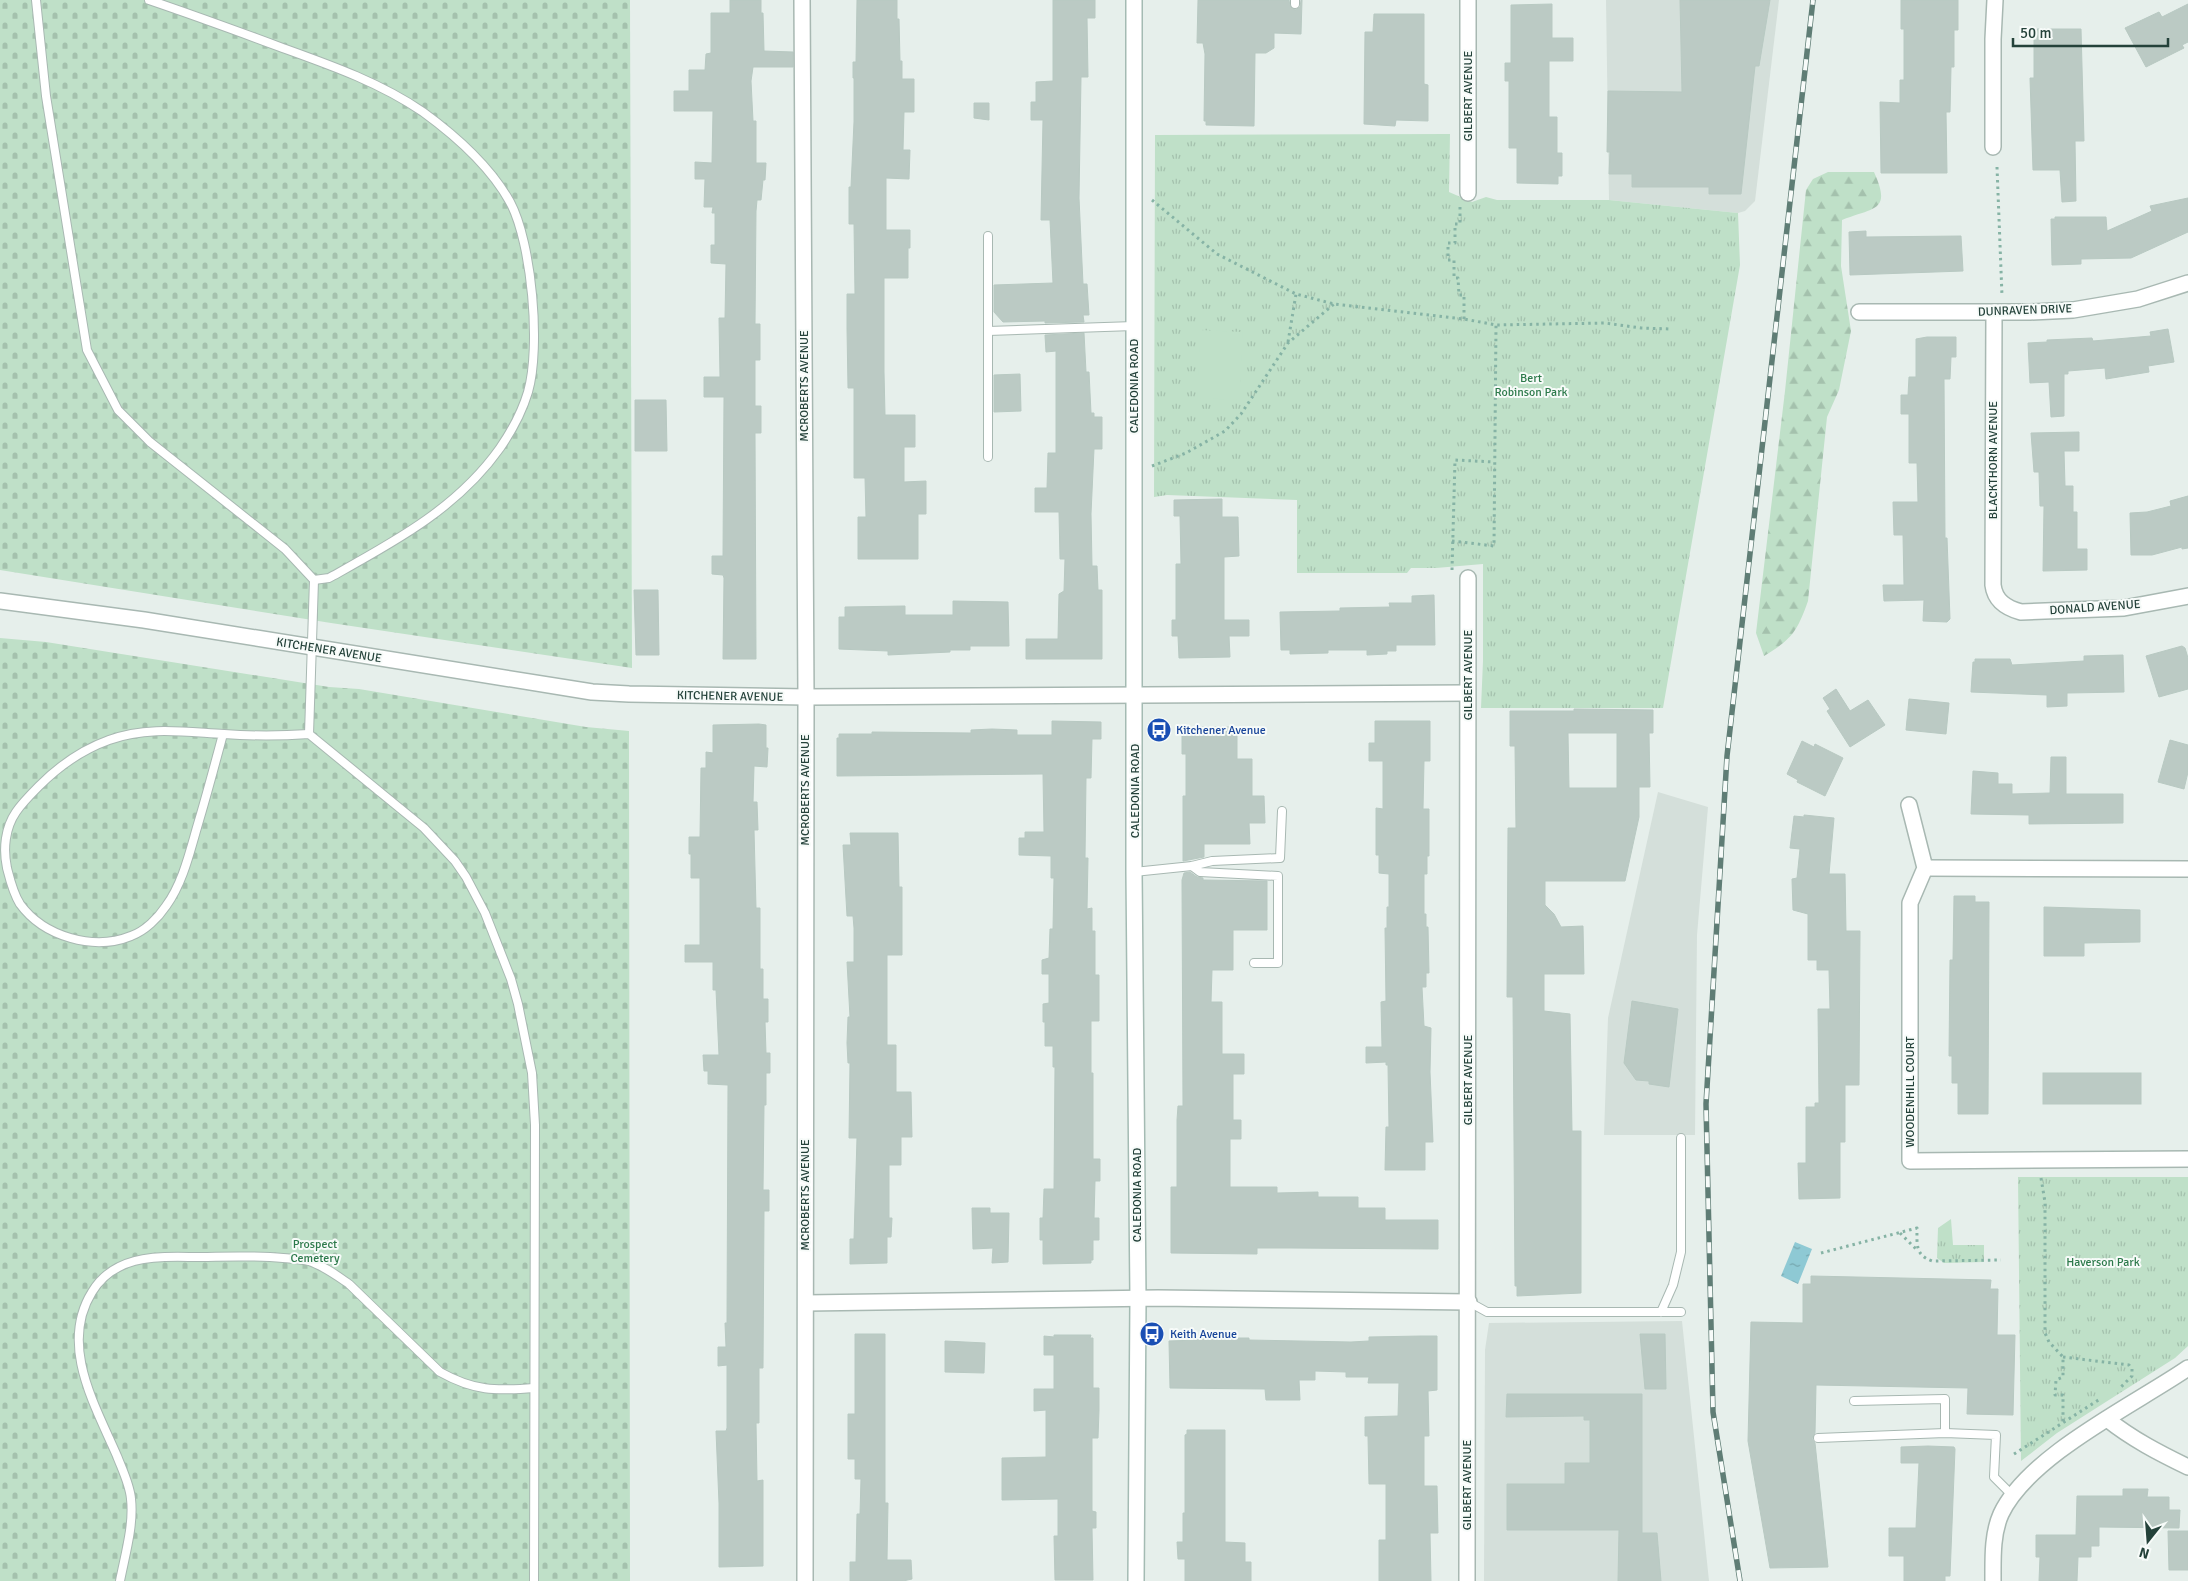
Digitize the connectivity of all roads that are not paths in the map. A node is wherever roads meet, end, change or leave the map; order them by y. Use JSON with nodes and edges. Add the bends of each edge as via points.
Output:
{"nodes":[{"id":1,"x":36,"y":0,"type":"edge"},
{"id":2,"x":149,"y":0,"type":"edge"},
{"id":3,"x":802,"y":0,"type":"edge"},
{"id":4,"x":1134,"y":0,"type":"edge"},
{"id":5,"x":1468,"y":0,"type":"edge"},
{"id":6,"x":1995,"y":0,"type":"edge"},
{"id":7,"x":1993,"y":148,"type":"dead end"},
{"id":8,"x":1464,"y":199,"type":"road end"},
{"id":9,"x":988,"y":236,"type":"dead end"},
{"id":10,"x":2188,"y":283,"type":"edge"},
{"id":11,"x":1859,"y":312,"type":"dead end"},
{"id":12,"x":1994,"y":312,"type":"junction"},
{"id":13,"x":1134,"y":326,"type":"junction"},
{"id":14,"x":988,"y":332,"type":"junction"},
{"id":15,"x":988,"y":458,"type":"dead end"},
{"id":16,"x":1468,"y":578,"type":"road end"},
{"id":17,"x":314,"y":580,"type":"junction"},
{"id":18,"x":2188,"y":596,"type":"edge"},
{"id":19,"x":0,"y":601,"type":"edge"},
{"id":20,"x":2004,"y":605,"type":"joint"},
{"id":21,"x":313,"y":647,"type":"junction"},
{"id":22,"x":1467,"y":693,"type":"junction"},
{"id":23,"x":806,"y":697,"type":"junction"},
{"id":24,"x":1136,"y":697,"type":"junction"},
{"id":25,"x":223,"y":734,"type":"junction"},
{"id":26,"x":309,"y":734,"type":"junction"},
{"id":27,"x":1908,"y":806,"type":"dead end"},
{"id":28,"x":1282,"y":811,"type":"dead end"},
{"id":29,"x":1192,"y":866,"type":"junction"},
{"id":30,"x":1925,"y":868,"type":"junction"},
{"id":31,"x":2188,"y":869,"type":"edge"},
{"id":32,"x":1134,"y":872,"type":"junction"},
{"id":33,"x":1254,"y":963,"type":"dead end"},
{"id":34,"x":1681,"y":1138,"type":"dead end"},
{"id":35,"x":2188,"y":1159,"type":"edge"},
{"id":36,"x":1138,"y":1298,"type":"junction"},
{"id":37,"x":1468,"y":1302,"type":"junction"},
{"id":38,"x":806,"y":1303,"type":"junction"},
{"id":39,"x":1660,"y":1312,"type":"junction"},
{"id":40,"x":1681,"y":1312,"type":"dead end"},
{"id":41,"x":2188,"y":1368,"type":"edge"},
{"id":42,"x":534,"y":1388,"type":"junction"},
{"id":43,"x":1854,"y":1401,"type":"dead end"},
{"id":44,"x":2107,"y":1419,"type":"junction"},
{"id":45,"x":1945,"y":1434,"type":"junction"},
{"id":46,"x":1818,"y":1438,"type":"dead end"},
{"id":47,"x":2188,"y":1467,"type":"edge"},
{"id":48,"x":2012,"y":1495,"type":"junction"},
{"id":49,"x":120,"y":1581,"type":"edge"},
{"id":50,"x":534,"y":1581,"type":"edge"},
{"id":51,"x":804,"y":1581,"type":"edge"},
{"id":52,"x":1136,"y":1581,"type":"edge"},
{"id":53,"x":1467,"y":1581,"type":"edge"},
{"id":54,"x":1993,"y":1581,"type":"edge"}],
"edges":[{"from":1,"to":17,"type":"lane","via":[[46,96],[87,350],[118,410],[150,442],[285,549]]},
{"from":2,"to":17,"type":"lane","via":[[344,70],[396,96],[455,137],[481,163],[502,190],[517,218],[529,267],[533,346],[528,390],[512,428],[479,473],[433,516],[329,578]]},
{"from":3,"to":23,"type":"street","name":"MCROBERTS AVENUE"},
{"from":4,"to":13,"type":"street","name":"CALEDONIA ROAD"},
{"from":5,"to":8,"type":"street","name":"GILBERT AVENUE"},
{"from":6,"to":7,"type":"street"},
{"from":9,"to":14,"type":"lane"},
{"from":10,"to":12,"type":"street","name":"DUNRAVEN DRIVE","via":[[2138,299],[2073,310]]},
{"from":11,"to":12,"type":"street","name":"DUNRAVEN DRIVE"},
{"from":12,"to":20,"type":"street","name":"BLACKTHORN AVENUE","via":[[1992,585]]},
{"from":13,"to":14,"type":"lane"},
{"from":13,"to":24,"type":"street","name":"CALEDONIA ROAD"},
{"from":14,"to":15,"type":"lane"},
{"from":16,"to":22,"type":"street","name":"GILBERT AVENUE"},
{"from":17,"to":21,"type":"lane"},
{"from":18,"to":20,"type":"street","name":"DONALD AVENUE","via":[[2124,608],[2021,612]]},
{"from":19,"to":21,"type":"street","name":"KITCHENER AVENUE"},
{"from":21,"to":23,"type":"street","name":"KITCHENER AVENUE","via":[[592,692]]},
{"from":21,"to":26,"type":"lane"},
{"from":22,"to":24,"type":"street","name":"KITCHENER AVENUE"},
{"from":22,"to":37,"type":"street","name":"GILBERT AVENUE"},
{"from":23,"to":24,"type":"street","name":"KITCHENER AVENUE"},
{"from":23,"to":38,"type":"street","name":"MCROBERTS AVENUE"},
{"from":24,"to":32,"type":"street","name":"CALEDONIA ROAD"},
{"from":25,"to":25,"type":"lane","via":[[176,891],[151,923],[132,936],[109,942],[87,942],[64,936],[32,918],[12,888],[4,845],[15,813],[57,768],[90,747],[132,733]]},
{"from":25,"to":26,"type":"lane"},
{"from":26,"to":42,"type":"lane","via":[[404,811],[455,861],[476,894],[511,979],[532,1073],[535,1125]]},
{"from":27,"to":30,"type":"street"},
{"from":28,"to":29,"type":"lane","via":[[1280,858],[1212,861]]},
{"from":29,"to":32,"type":"lane"},
{"from":29,"to":33,"type":"lane","via":[[1200,872],[1278,876],[1278,963]]},
{"from":30,"to":31,"type":"street"},
{"from":30,"to":35,"type":"street","name":"WOODENHILL COURT","via":[[1910,903],[1910,1161]]},
{"from":32,"to":36,"type":"street","name":"CALEDONIA ROAD"},
{"from":34,"to":39,"type":"lane","via":[[1681,1252],[1673,1285]]},
{"from":36,"to":37,"type":"street"},
{"from":36,"to":38,"type":"street"},
{"from":36,"to":52,"type":"street","name":"CALEDONIA ROAD"},
{"from":37,"to":39,"type":"lane","via":[[1487,1312]]},
{"from":37,"to":53,"type":"street","name":"GILBERT AVENUE"},
{"from":38,"to":51,"type":"street","name":"MCROBERTS AVENUE"},
{"from":39,"to":40,"type":"lane"},
{"from":41,"to":44,"type":"street"},
{"from":42,"to":49,"type":"lane","via":[[486,1390],[457,1382],[434,1366],[349,1284],[307,1260],[254,1256],[155,1256],[119,1267],[107,1273],[88,1297],[77,1335],[85,1377],[131,1498],[130,1526]]},
{"from":42,"to":50,"type":"lane"},
{"from":43,"to":45,"type":"lane","via":[[1945,1399]]},
{"from":44,"to":47,"type":"street","via":[[2145,1446]]},
{"from":44,"to":48,"type":"street","via":[[2050,1458]]},
{"from":45,"to":46,"type":"lane"},
{"from":45,"to":48,"type":"lane","via":[[1996,1435],[1994,1477]]},
{"from":48,"to":54,"type":"street","via":[[1997,1526]]}]}
